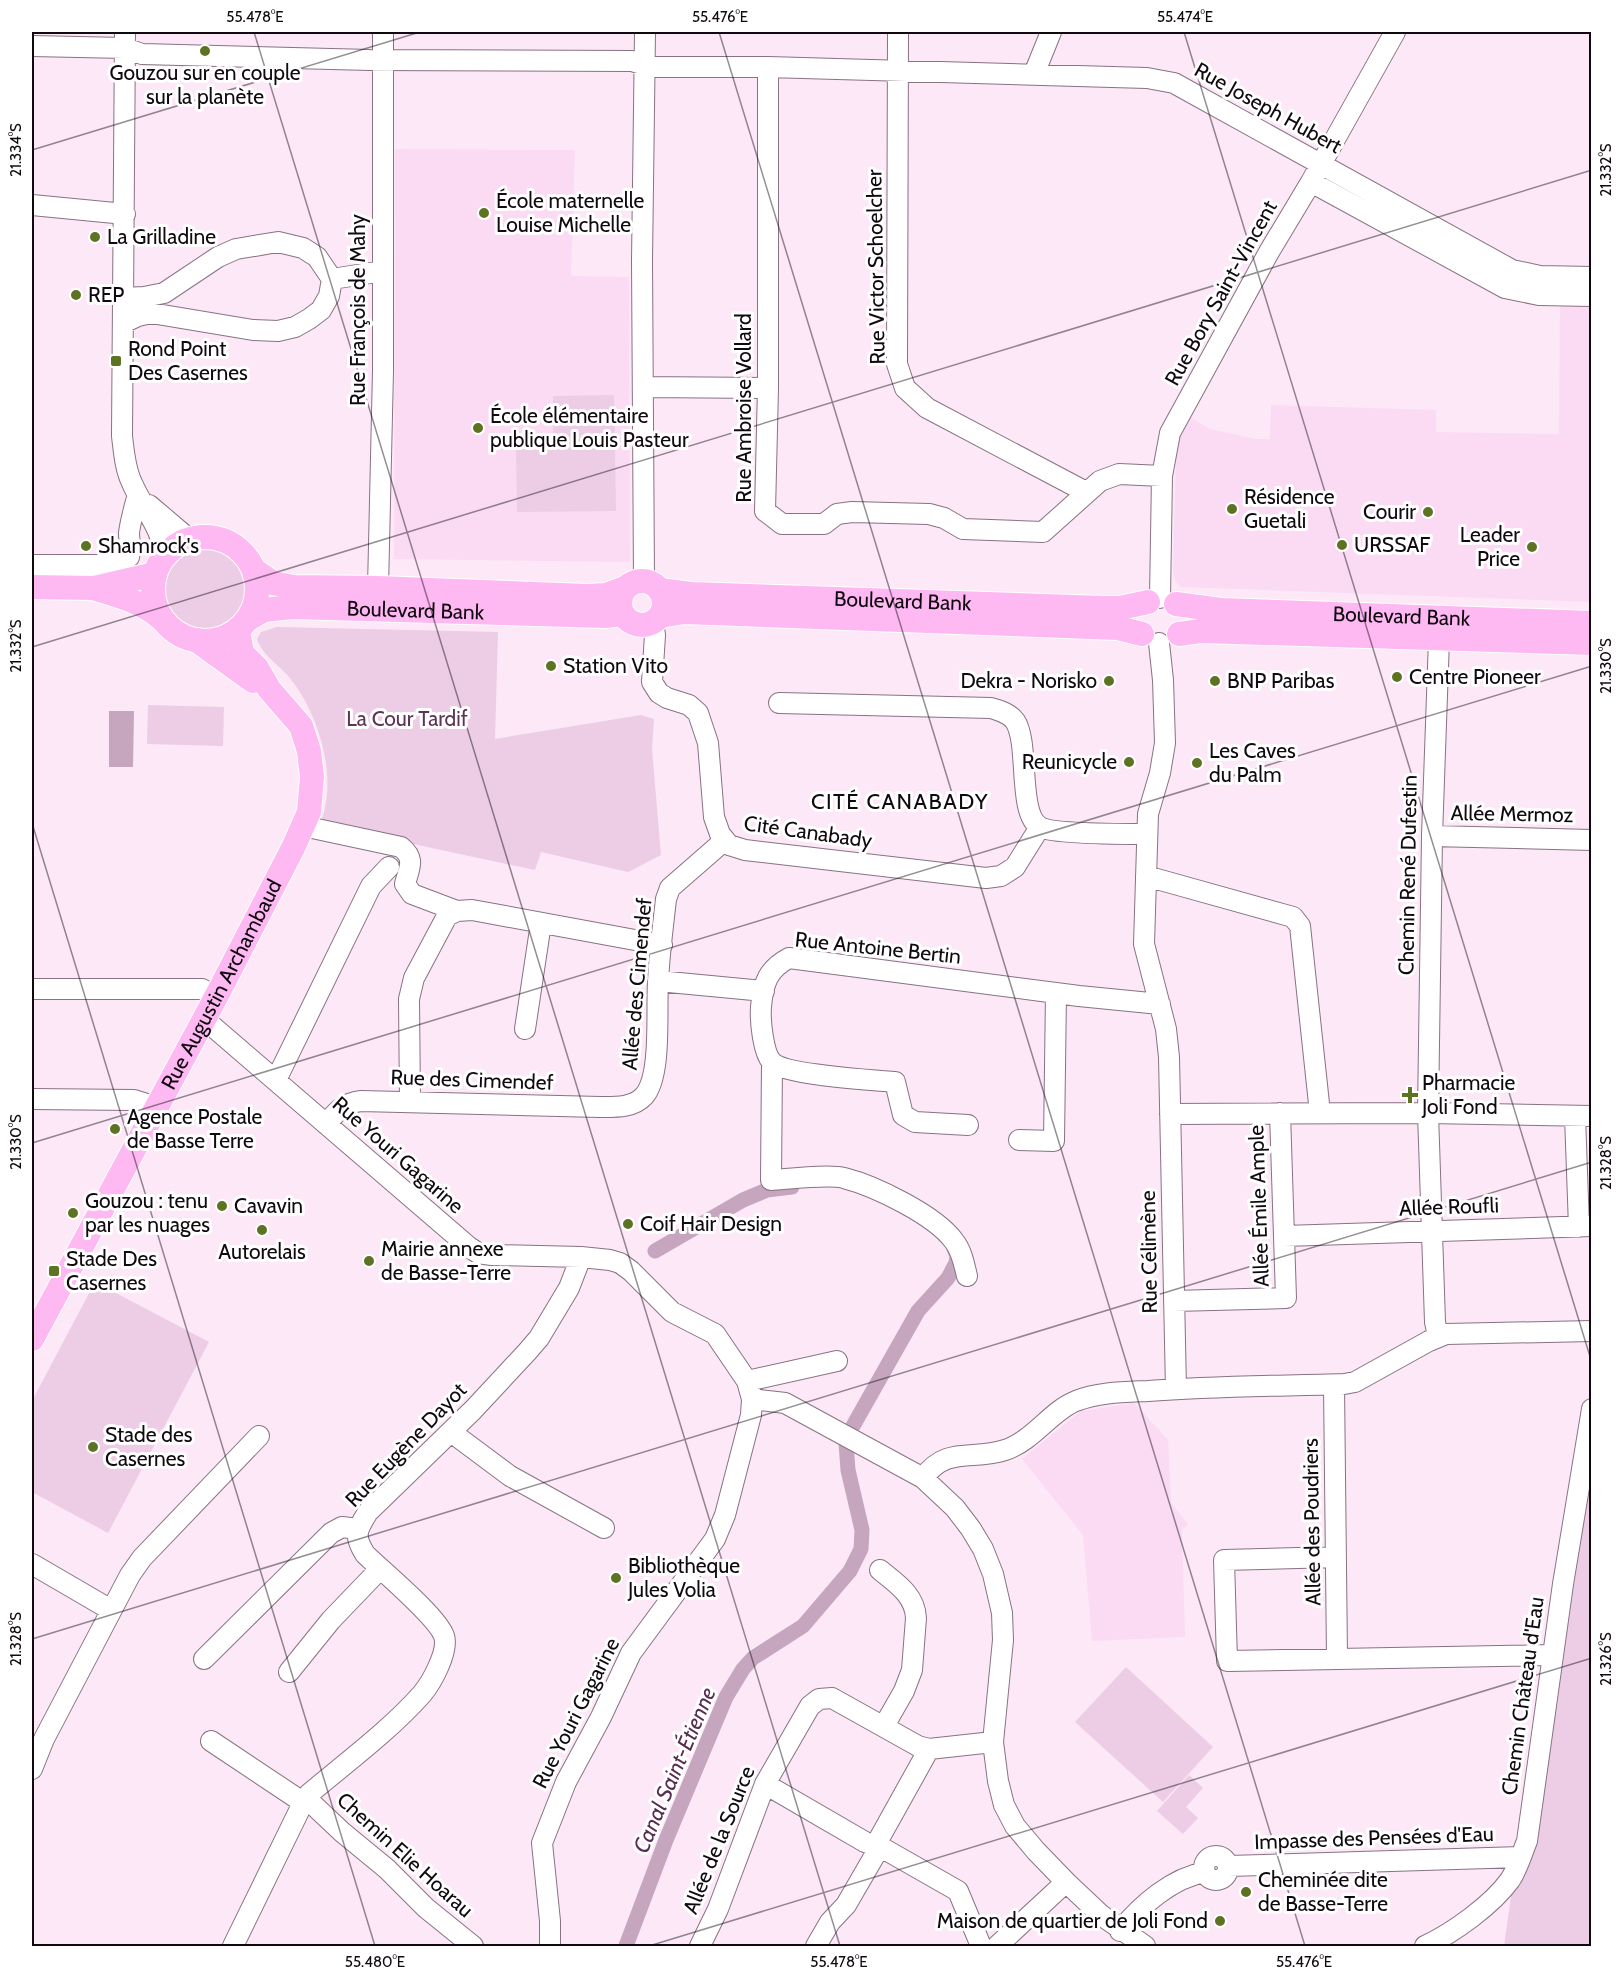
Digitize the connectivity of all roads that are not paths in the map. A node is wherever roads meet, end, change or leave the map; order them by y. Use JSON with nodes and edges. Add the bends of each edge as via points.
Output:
{"nodes":[{"id":1,"x":383,"y":32,"type":"edge"},
{"id":2,"x":645,"y":32,"type":"edge"},
{"id":3,"x":898,"y":32,"type":"edge"},
{"id":4,"x":1051,"y":32,"type":"edge"},
{"id":5,"x":1395,"y":32,"type":"edge"},
{"id":6,"x":125,"y":40,"type":"edge"},
{"id":7,"x":32,"y":46,"type":"edge"},
{"id":8,"x":383,"y":60,"type":"junction"},
{"id":9,"x":645,"y":65,"type":"junction"},
{"id":10,"x":768,"y":67,"type":"junction"},
{"id":11,"x":898,"y":70,"type":"junction"},
{"id":12,"x":1034,"y":74,"type":"junction"},
{"id":13,"x":1320,"y":164,"type":"junction"},
{"id":14,"x":1311,"y":182,"type":"junction"},
{"id":15,"x":32,"y":205,"type":"edge"},
{"id":16,"x":125,"y":214,"type":"junction"},
{"id":17,"x":383,"y":271,"type":"junction"},
{"id":18,"x":1592,"y":277,"type":"edge"},
{"id":19,"x":332,"y":279,"type":"junction"},
{"id":20,"x":179,"y":284,"type":"junction"},
{"id":21,"x":1592,"y":296,"type":"edge"},
{"id":22,"x":123,"y":298,"type":"junction"},
{"id":23,"x":178,"y":317,"type":"junction"},
{"id":24,"x":123,"y":323,"type":"junction"},
{"id":25,"x":644,"y":387,"type":"junction"},
{"id":26,"x":768,"y":387,"type":"junction"},
{"id":27,"x":1162,"y":476,"type":"junction"},
{"id":28,"x":1086,"y":492,"type":"junction"},
{"id":29,"x":138,"y":495,"type":"junction"},
{"id":30,"x":189,"y":539,"type":"junction"},
{"id":31,"x":32,"y":565,"type":"edge"},
{"id":32,"x":159,"y":566,"type":"junction"},
{"id":33,"x":254,"y":570,"type":"junction"},
{"id":34,"x":643,"y":586,"type":"junction"},
{"id":35,"x":32,"y":587,"type":"edge"},
{"id":36,"x":94,"y":588,"type":"junction"},
{"id":37,"x":378,"y":588,"type":"junction"},
{"id":38,"x":1161,"y":602,"type":"junction"},
{"id":39,"x":622,"y":614,"type":"junction"},
{"id":40,"x":162,"y":619,"type":"junction"},
{"id":41,"x":657,"y":619,"type":"junction"},
{"id":42,"x":1592,"y":623,"type":"edge"},
{"id":43,"x":243,"y":624,"type":"junction"},
{"id":44,"x":1160,"y":637,"type":"junction"},
{"id":45,"x":1439,"y":639,"type":"junction"},
{"id":46,"x":196,"y":640,"type":"junction"},
{"id":47,"x":1592,"y":643,"type":"edge"},
{"id":48,"x":269,"y":689,"type":"junction"},
{"id":49,"x":779,"y":703,"type":"dead end"},
{"id":50,"x":303,"y":826,"type":"junction"},
{"id":51,"x":1040,"y":827,"type":"junction"},
{"id":52,"x":1146,"y":834,"type":"junction"},
{"id":53,"x":1432,"y":836,"type":"junction"},
{"id":54,"x":725,"y":840,"type":"junction"},
{"id":55,"x":1592,"y":840,"type":"edge"},
{"id":56,"x":389,"y":867,"type":"dead end"},
{"id":57,"x":1146,"y":876,"type":"junction"},
{"id":58,"x":457,"y":911,"type":"junction"},
{"id":59,"x":541,"y":923,"type":"junction"},
{"id":60,"x":662,"y":945,"type":"junction"},
{"id":61,"x":658,"y":981,"type":"junction"},
{"id":62,"x":32,"y":989,"type":"edge"},
{"id":63,"x":764,"y":991,"type":"junction"},
{"id":64,"x":1056,"y":993,"type":"junction"},
{"id":65,"x":216,"y":997,"type":"junction"},
{"id":66,"x":1160,"y":1004,"type":"junction"},
{"id":67,"x":204,"y":1019,"type":"junction"},
{"id":68,"x":525,"y":1029,"type":"dead end"},
{"id":69,"x":772,"y":1063,"type":"junction"},
{"id":70,"x":276,"y":1080,"type":"junction"},
{"id":71,"x":32,"y":1099,"type":"edge"},
{"id":72,"x":410,"y":1102,"type":"junction"},
{"id":73,"x":145,"y":1103,"type":"junction"},
{"id":74,"x":625,"y":1107,"type":"joint"},
{"id":75,"x":1280,"y":1113,"type":"junction"},
{"id":76,"x":1320,"y":1113,"type":"junction"},
{"id":77,"x":1428,"y":1113,"type":"junction"},
{"id":78,"x":1170,"y":1114,"type":"junction"},
{"id":79,"x":1583,"y":1116,"type":"edge"},
{"id":80,"x":326,"y":1124,"type":"junction"},
{"id":81,"x":968,"y":1125,"type":"dead end"},
{"id":82,"x":1019,"y":1140,"type":"dead end"},
{"id":83,"x":1585,"y":1226,"type":"edge"},
{"id":84,"x":1433,"y":1232,"type":"junction"},
{"id":85,"x":1284,"y":1236,"type":"junction"},
{"id":86,"x":581,"y":1257,"type":"junction"},
{"id":87,"x":967,"y":1276,"type":"dead end"},
{"id":88,"x":1174,"y":1301,"type":"junction"},
{"id":89,"x":1592,"y":1331,"type":"edge"},
{"id":90,"x":1438,"y":1336,"type":"junction"},
{"id":91,"x":32,"y":1339,"type":"edge"},
{"id":92,"x":837,"y":1361,"type":"dead end"},
{"id":93,"x":1334,"y":1385,"type":"junction"},
{"id":94,"x":1176,"y":1389,"type":"junction"},
{"id":95,"x":749,"y":1390,"type":"junction"},
{"id":96,"x":1592,"y":1409,"type":"edge"},
{"id":97,"x":451,"y":1432,"type":"junction"},
{"id":98,"x":259,"y":1436,"type":"dead end"},
{"id":99,"x":923,"y":1478,"type":"junction"},
{"id":100,"x":604,"y":1528,"type":"dead end"},
{"id":101,"x":358,"y":1529,"type":"junction"},
{"id":102,"x":1336,"y":1557,"type":"junction"},
{"id":103,"x":32,"y":1564,"type":"edge"},
{"id":104,"x":380,"y":1569,"type":"junction"},
{"id":105,"x":880,"y":1570,"type":"dead end"},
{"id":106,"x":111,"y":1610,"type":"junction"},
{"id":107,"x":1553,"y":1655,"type":"junction"},
{"id":108,"x":1337,"y":1658,"type":"junction"},
{"id":109,"x":204,"y":1659,"type":"dead end"},
{"id":110,"x":289,"y":1672,"type":"dead end"},
{"id":111,"x":884,"y":1726,"type":"junction"},
{"id":112,"x":211,"y":1741,"type":"dead end"},
{"id":113,"x":993,"y":1742,"type":"junction"},
{"id":114,"x":929,"y":1749,"type":"junction"},
{"id":115,"x":32,"y":1769,"type":"edge"},
{"id":116,"x":765,"y":1785,"type":"junction"},
{"id":117,"x":305,"y":1800,"type":"junction"},
{"id":118,"x":879,"y":1848,"type":"junction"},
{"id":119,"x":1521,"y":1857,"type":"junction"},
{"id":120,"x":1066,"y":1882,"type":"junction"},
{"id":121,"x":1120,"y":1930,"type":"junction"},
{"id":122,"x":233,"y":1947,"type":"edge"},
{"id":123,"x":473,"y":1947,"type":"edge"},
{"id":124,"x":550,"y":1947,"type":"edge"},
{"id":125,"x":699,"y":1947,"type":"edge"},
{"id":126,"x":816,"y":1947,"type":"edge"},
{"id":127,"x":981,"y":1947,"type":"edge"},
{"id":128,"x":997,"y":1947,"type":"edge"},
{"id":129,"x":1145,"y":1947,"type":"edge"},
{"id":130,"x":1425,"y":1947,"type":"edge"}],
"edges":[{"from":1,"to":8,"type":"street","name":"Rue François de Mahy"},
{"from":2,"to":9,"type":"street"},
{"from":3,"to":11,"type":"street","name":"Rue Victor Schoelcher"},
{"from":4,"to":12,"type":"street"},
{"from":5,"to":13,"type":"street","name":"Rue Bory Saint-Vincent"},
{"from":6,"to":7,"type":"street","name":"Rue Joseph Hubert"},
{"from":6,"to":8,"type":"street","name":"Rue Joseph Hubert","via":[[142,54]]},
{"from":6,"to":16,"type":"street"},
{"from":8,"to":9,"type":"street","name":"Rue Joseph Hubert","via":[[632,61]]},
{"from":8,"to":17,"type":"street","name":"Rue François de Mahy"},
{"from":9,"to":10,"type":"street","name":"Rue Joseph Hubert"},
{"from":9,"to":25,"type":"street"},
{"from":10,"to":11,"type":"street","name":"Rue Joseph Hubert"},
{"from":10,"to":26,"type":"street","name":"Rue Ambroise Vollard"},
{"from":11,"to":12,"type":"street","name":"Rue Joseph Hubert"},
{"from":11,"to":28,"type":"street","name":"Rue Victor Schoelcher","via":[[897,364],[905,388],[927,408]]},
{"from":12,"to":13,"type":"street","name":"Rue Joseph Hubert","via":[[1147,78],[1174,83]]},
{"from":13,"to":14,"type":"street","name":"Rue Bory Saint-Vincent"},
{"from":13,"to":18,"type":"street","name":"Rue Joseph Hubert","via":[[1512,270],[1540,276]]},
{"from":14,"to":21,"type":"street","name":"Rue Joseph Hubert","via":[[1505,288],[1539,295]]},
{"from":14,"to":27,"type":"street","name":"Rue Bory Saint-Vincent","via":[[1170,433]]},
{"from":15,"to":16,"type":"street"},
{"from":16,"to":22,"type":"street"},
{"from":17,"to":19,"type":"street"},
{"from":17,"to":37,"type":"street","name":"Rue François de Mahy"},
{"from":19,"to":20,"type":"street","via":[[317,257],[303,248],[278,242],[227,253]]},
{"from":19,"to":23,"type":"street","via":[[321,310],[295,327],[253,330]]},
{"from":20,"to":22,"type":"street","via":[[164,293]]},
{"from":20,"to":23,"type":"street","via":[[174,305]]},
{"from":22,"to":24,"type":"street"},
{"from":23,"to":24,"type":"street","via":[[152,314]]},
{"from":24,"to":29,"type":"street","via":[[122,436],[127,472]]},
{"from":25,"to":26,"type":"street"},
{"from":25,"to":34,"type":"street"},
{"from":26,"to":28,"type":"street","name":"Rue Ambroise Vollard","via":[[765,511],[782,524],[824,524],[837,514],[852,512],[929,514],[963,529],[1043,532]]},
{"from":27,"to":28,"type":"street","via":[[1119,474]]},
{"from":27,"to":38,"type":"street","name":"Rue Bory Saint-Vincent"},
{"from":29,"to":30,"type":"street"},
{"from":29,"to":31,"type":"street","via":[[129,534],[129,557],[117,565]]},
{"from":29,"to":32,"type":"street","via":[[163,544]]},
{"from":30,"to":32,"type":"main road","via":[[175,546]]},
{"from":30,"to":33,"type":"main road","via":[[228,542],[239,549]]},
{"from":32,"to":36,"type":"main road"},
{"from":32,"to":40,"type":"main road","via":[[153,590]]},
{"from":33,"to":37,"type":"main road","name":"Boulevard Bank","via":[[283,585]]},
{"from":33,"to":43,"type":"main road","via":[[257,596]]},
{"from":34,"to":37,"type":"main road","name":"Boulevard Bank","via":[[587,596]]},
{"from":34,"to":38,"type":"main road","name":"Boulevard Bank","via":[[690,594],[1104,608]]},
{"from":34,"to":39,"type":"main road","via":[[620,601]]},
{"from":34,"to":41,"type":"main road","via":[[664,603]]},
{"from":35,"to":36,"type":"main road"},
{"from":36,"to":40,"type":"main road","via":[[133,600]]},
{"from":38,"to":42,"type":"main road","name":"Boulevard Bank","via":[[1221,610]]},
{"from":38,"to":44,"type":"main road","via":[[1182,615],[1183,621]]},
{"from":38,"to":44,"type":"main road","via":[[1139,613],[1139,627]]},
{"from":39,"to":41,"type":"main road","via":[[633,624]]},
{"from":39,"to":43,"type":"main road","name":"Boulevard Bank","via":[[292,607],[264,610]]},
{"from":40,"to":46,"type":"main road","via":[[177,633]]},
{"from":41,"to":44,"type":"main road","name":"Boulevard Bank","via":[[684,612],[1118,627]]},
{"from":41,"to":54,"type":"street","name":"Cité Canabady","via":[[652,682],[659,693],[689,705],[698,713],[708,743],[714,817]]},
{"from":43,"to":46,"type":"main road","via":[[226,637]]},
{"from":43,"to":48,"type":"main road","name":"Rue Augustin Archambaud","via":[[242,652]]},
{"from":44,"to":45,"type":"main road","name":"Boulevard Bank","via":[[1201,630]]},
{"from":44,"to":52,"type":"street","name":"Rue Célimène","via":[[1165,743]]},
{"from":45,"to":47,"type":"main road","name":"Boulevard Bank"},
{"from":45,"to":53,"type":"street","name":"Chemin René Dufestin"},
{"from":46,"to":48,"type":"main road","name":"Rue Augustin Archambaud","via":[[247,678]]},
{"from":48,"to":50,"type":"main road","name":"Rue Augustin Archambaud","via":[[301,726],[309,751],[312,777],[309,812]]},
{"from":49,"to":51,"type":"street","via":[[991,708],[1004,712],[1015,722],[1029,816]]},
{"from":50,"to":58,"type":"street","via":[[401,847],[409,854],[411,863],[405,884],[412,894]]},
{"from":50,"to":65,"type":"main road","name":"Rue Augustin Archambaud"},
{"from":51,"to":52,"type":"street","via":[[1055,831]]},
{"from":51,"to":54,"type":"street","name":"Cité Canabady","via":[[1015,867],[1001,876],[986,878],[745,850]]},
{"from":52,"to":57,"type":"street","name":"Rue Célimène"},
{"from":53,"to":55,"type":"street","name":"Allée Mermoz"},
{"from":53,"to":77,"type":"street","name":"Chemin René Dufestin"},
{"from":54,"to":60,"type":"street","name":"Allée des Cimendef","via":[[670,888]]},
{"from":56,"to":70,"type":"street","via":[[371,886]]},
{"from":57,"to":66,"type":"street","name":"Rue Célimène","via":[[1144,944]]},
{"from":57,"to":76,"type":"street","via":[[1293,917],[1300,926]]},
{"from":58,"to":59,"type":"street","via":[[472,910]]},
{"from":58,"to":72,"type":"street","via":[[447,915],[414,978],[409,999]]},
{"from":59,"to":60,"type":"street"},
{"from":59,"to":68,"type":"street"},
{"from":60,"to":61,"type":"street","name":"Allée des Cimendef"},
{"from":61,"to":63,"type":"street"},
{"from":61,"to":74,"type":"street","name":"Allée des Cimendef","via":[[652,1084],[643,1098]]},
{"from":62,"to":65,"type":"street","via":[[202,989]]},
{"from":63,"to":64,"type":"street","name":"Rue Antoine Bertin","via":[[775,966],[789,958]]},
{"from":63,"to":69,"type":"street","name":"Rue Antoine Bertin","via":[[761,1007],[765,1050]]},
{"from":64,"to":66,"type":"street","name":"Rue Antoine Bertin"},
{"from":64,"to":82,"type":"street","via":[[1054,1141]]},
{"from":65,"to":67,"type":"main road","name":"Rue Augustin Archambaud"},
{"from":66,"to":78,"type":"street","name":"Rue Célimène","via":[[1169,1058]]},
{"from":67,"to":70,"type":"street","name":"Rue Youri Gagarine"},
{"from":67,"to":73,"type":"main road","name":"Rue Augustin Archambaud"},
{"from":69,"to":81,"type":"street","via":[[789,1070],[895,1082],[903,1115],[915,1122]]},
{"from":69,"to":87,"type":"street","name":"Rue Antoine Bertin","via":[[771,1180],[842,1177],[903,1201],[955,1242]]},
{"from":70,"to":80,"type":"street","name":"Rue Youri Gagarine"},
{"from":71,"to":73,"type":"street"},
{"from":72,"to":74,"type":"street","name":"Rue des Cimendef"},
{"from":72,"to":80,"type":"street","name":"Rue des Cimendef","via":[[350,1102]]},
{"from":73,"to":91,"type":"main road","name":"Rue Augustin Archambaud"},
{"from":75,"to":76,"type":"street"},
{"from":75,"to":78,"type":"street"},
{"from":75,"to":85,"type":"street","name":"Allée Émile Ample"},
{"from":76,"to":77,"type":"street"},
{"from":77,"to":79,"type":"street"},
{"from":77,"to":84,"type":"street","name":"Chemin René Dufestin"},
{"from":78,"to":88,"type":"street","name":"Rue Célimène"},
{"from":79,"to":83,"type":"street"},
{"from":80,"to":86,"type":"street","name":"Rue Youri Gagarine","via":[[478,1253]]},
{"from":83,"to":84,"type":"street","name":"Allée Roufli"},
{"from":84,"to":85,"type":"street","name":"Allée Roufli"},
{"from":84,"to":90,"type":"street","name":"Chemin René Dufestin"},
{"from":85,"to":88,"type":"street","name":"Allée Émile Ample","via":[[1286,1298]]},
{"from":86,"to":95,"type":"street","name":"Rue Youri Gagarine","via":[[620,1263],[672,1312],[715,1334]]},
{"from":86,"to":97,"type":"street","name":"Rue Eugène Dayot","via":[[539,1338]]},
{"from":88,"to":94,"type":"street","name":"Rue Célimène"},
{"from":89,"to":90,"type":"street"},
{"from":90,"to":93,"type":"street","via":[[1355,1382]]},
{"from":92,"to":95,"type":"street"},
{"from":93,"to":94,"type":"street"},
{"from":93,"to":102,"type":"street","name":"Allée des Poudriers"},
{"from":94,"to":99,"type":"street","via":[[1075,1401],[1020,1443],[983,1455],[949,1457],[930,1468]]},
{"from":95,"to":99,"type":"street","via":[[785,1403]]},
{"from":95,"to":124,"type":"street","name":"Rue Youri Gagarine","via":[[751,1415],[715,1539],[631,1653],[545,1831],[542,1843]]},
{"from":96,"to":107,"type":"street","name":"Chemin Château d'Eau"},
{"from":97,"to":100,"type":"street","via":[[510,1476]]},
{"from":97,"to":101,"type":"street","name":"Rue Eugène Dayot","via":[[368,1512]]},
{"from":98,"to":106,"type":"street","via":[[142,1558]]},
{"from":99,"to":113,"type":"street","via":[[971,1529],[983,1549],[999,1595],[1003,1640]]},
{"from":101,"to":104,"type":"street","name":"Rue Eugène Dayot","via":[[358,1542]]},
{"from":101,"to":109,"type":"street","via":[[342,1527],[331,1533]]},
{"from":102,"to":108,"type":"street","name":"Allée des Poudriers"},
{"from":102,"to":108,"type":"street","via":[[1224,1560],[1227,1660]]},
{"from":103,"to":106,"type":"street"},
{"from":104,"to":110,"type":"street"},
{"from":104,"to":117,"type":"street","name":"Rue Eugène Dayot","via":[[437,1623],[445,1638],[444,1657],[423,1692]]},
{"from":105,"to":111,"type":"street","via":[[909,1596],[916,1611],[912,1670]]},
{"from":106,"to":115,"type":"street"},
{"from":107,"to":108,"type":"street"},
{"from":107,"to":119,"type":"street","name":"Chemin Château d'Eau","via":[[1527,1841]]},
{"from":111,"to":114,"type":"street","name":"Allée de la Source"},
{"from":111,"to":116,"type":"street","name":"Allée de la Source","via":[[832,1698],[819,1700],[810,1706]]},
{"from":112,"to":117,"type":"street","name":"Chemin Elie Hoarau"},
{"from":113,"to":114,"type":"street"},
{"from":113,"to":120,"type":"street","via":[[1004,1805],[1015,1826]]},
{"from":114,"to":118,"type":"street","via":[[880,1837]]},
{"from":116,"to":118,"type":"street"},
{"from":116,"to":125,"type":"street","name":"Allée de la Source","via":[[718,1909]]},
{"from":117,"to":122,"type":"street","name":"Rue Eugène Dayot"},
{"from":117,"to":123,"type":"street","name":"Chemin Elie Hoarau"},
{"from":118,"to":126,"type":"street"},
{"from":118,"to":127,"type":"street","via":[[958,1891]]},
{"from":119,"to":121,"type":"street","name":"Impasse des Pensées d'Eau","via":[[1228,1866],[1221,1879],[1213,1880],[1205,1872],[1182,1879],[1157,1895]]},
{"from":119,"to":130,"type":"street","name":"Chemin Château d'Eau","via":[[1509,1880],[1487,1904]]},
{"from":120,"to":121,"type":"street"},
{"from":120,"to":128,"type":"street"},
{"from":121,"to":129,"type":"street"}]}
